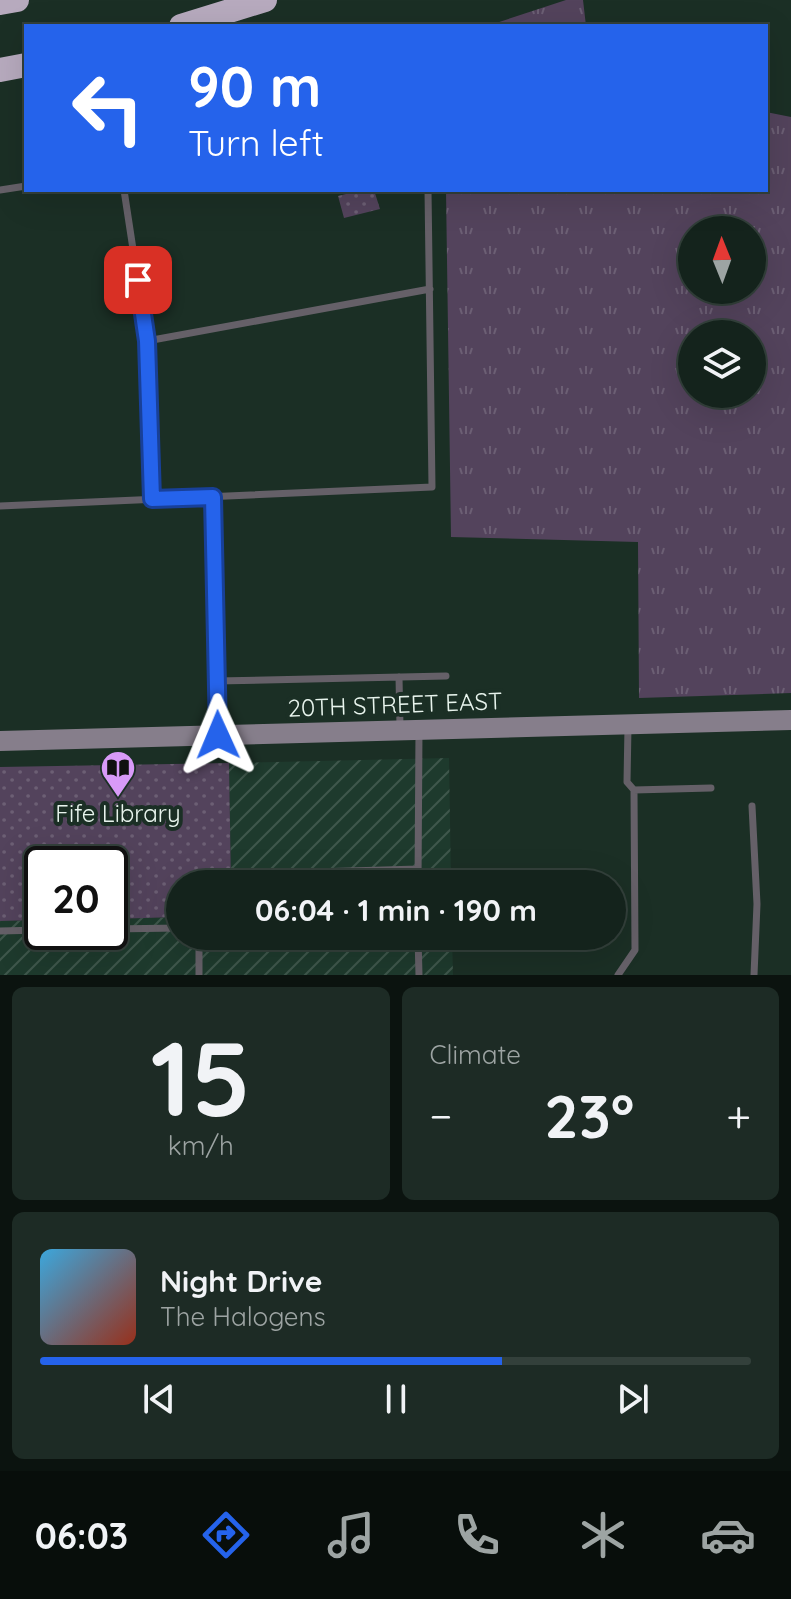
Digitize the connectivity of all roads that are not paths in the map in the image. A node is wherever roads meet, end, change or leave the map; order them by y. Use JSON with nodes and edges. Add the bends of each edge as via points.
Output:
{"nodes":[{"id":1,"x":17,"y":0,"type":"edge"},
{"id":2,"x":265,"y":0,"type":"edge"},
{"id":3,"x":0,"y":3,"type":"edge"},
{"id":4,"x":187,"y":24,"type":"edge"},
{"id":5,"x":24,"y":65,"type":"edge"},
{"id":6,"x":0,"y":70,"type":"edge"},
{"id":7,"x":24,"y":186,"type":"edge"},
{"id":8,"x":0,"y":190,"type":"edge"},
{"id":9,"x":124,"y":192,"type":"edge"},
{"id":10,"x":428,"y":192,"type":"edge"},
{"id":11,"x":430,"y":289,"type":"junction"},
{"id":12,"x":147,"y":341,"type":"junction"},
{"id":13,"x":213,"y":497,"type":"junction"},
{"id":14,"x":152,"y":499,"type":"junction"},
{"id":15,"x":0,"y":506,"type":"edge"},
{"id":16,"x":446,"y":676,"type":"dead end"},
{"id":17,"x":399,"y":677,"type":"junction"},
{"id":18,"x":216,"y":681,"type":"junction"},
{"id":19,"x":791,"y":720,"type":"edge"},
{"id":20,"x":628,"y":724,"type":"junction"},
{"id":21,"x":410,"y":730,"type":"junction"},
{"id":22,"x":218,"y":735,"type":"junction"},
{"id":23,"x":0,"y":741,"type":"edge"},
{"id":24,"x":711,"y":788,"type":"dead end"},
{"id":25,"x":634,"y":790,"type":"junction"},
{"id":26,"x":752,"y":806,"type":"dead end"},
{"id":27,"x":418,"y":869,"type":"joint"},
{"id":28,"x":384,"y":870,"type":"edge"},
{"id":29,"x":166,"y":928,"type":"edge"},
{"id":30,"x":128,"y":929,"type":"edge"},
{"id":31,"x":24,"y":930,"type":"edge"},
{"id":32,"x":0,"y":931,"type":"edge"},
{"id":33,"x":199,"y":950,"type":"edge"},
{"id":34,"x":418,"y":950,"type":"edge"},
{"id":35,"x":199,"y":975,"type":"edge"},
{"id":36,"x":419,"y":975,"type":"edge"},
{"id":37,"x":618,"y":975,"type":"edge"},
{"id":38,"x":754,"y":975,"type":"edge"}],
"edges":[{"from":1,"to":3,"type":"highway"},
{"from":2,"to":4,"type":"highway"},
{"from":5,"to":6,"type":"highway"},
{"from":7,"to":8,"type":"lane"},
{"from":9,"to":12,"type":"lane"},
{"from":10,"to":11,"type":"lane"},
{"from":11,"to":12,"type":"lane"},
{"from":11,"to":13,"type":"lane","via":[[432,487]]},
{"from":12,"to":14,"type":"lane"},
{"from":13,"to":14,"type":"lane"},
{"from":13,"to":18,"type":"lane"},
{"from":14,"to":15,"type":"lane"},
{"from":16,"to":17,"type":"lane"},
{"from":17,"to":18,"type":"lane"},
{"from":17,"to":21,"type":"lane"},
{"from":18,"to":22,"type":"lane"},
{"from":19,"to":20,"type":"main road","name":"20TH STREET EAST"},
{"from":20,"to":21,"type":"main road","name":"20TH STREET EAST"},
{"from":20,"to":25,"type":"lane","via":[[627,782]]},
{"from":21,"to":22,"type":"main road","name":"20TH STREET EAST"},
{"from":21,"to":27,"type":"lane"},
{"from":22,"to":23,"type":"main road","name":"20TH STREET EAST"},
{"from":24,"to":25,"type":"lane"},
{"from":25,"to":37,"type":"lane","via":[[635,950]]},
{"from":26,"to":38,"type":"lane"},
{"from":27,"to":28,"type":"lane"},
{"from":29,"to":30,"type":"lane"},
{"from":31,"to":32,"type":"lane"},
{"from":33,"to":35,"type":"lane"},
{"from":34,"to":36,"type":"lane"}]}
